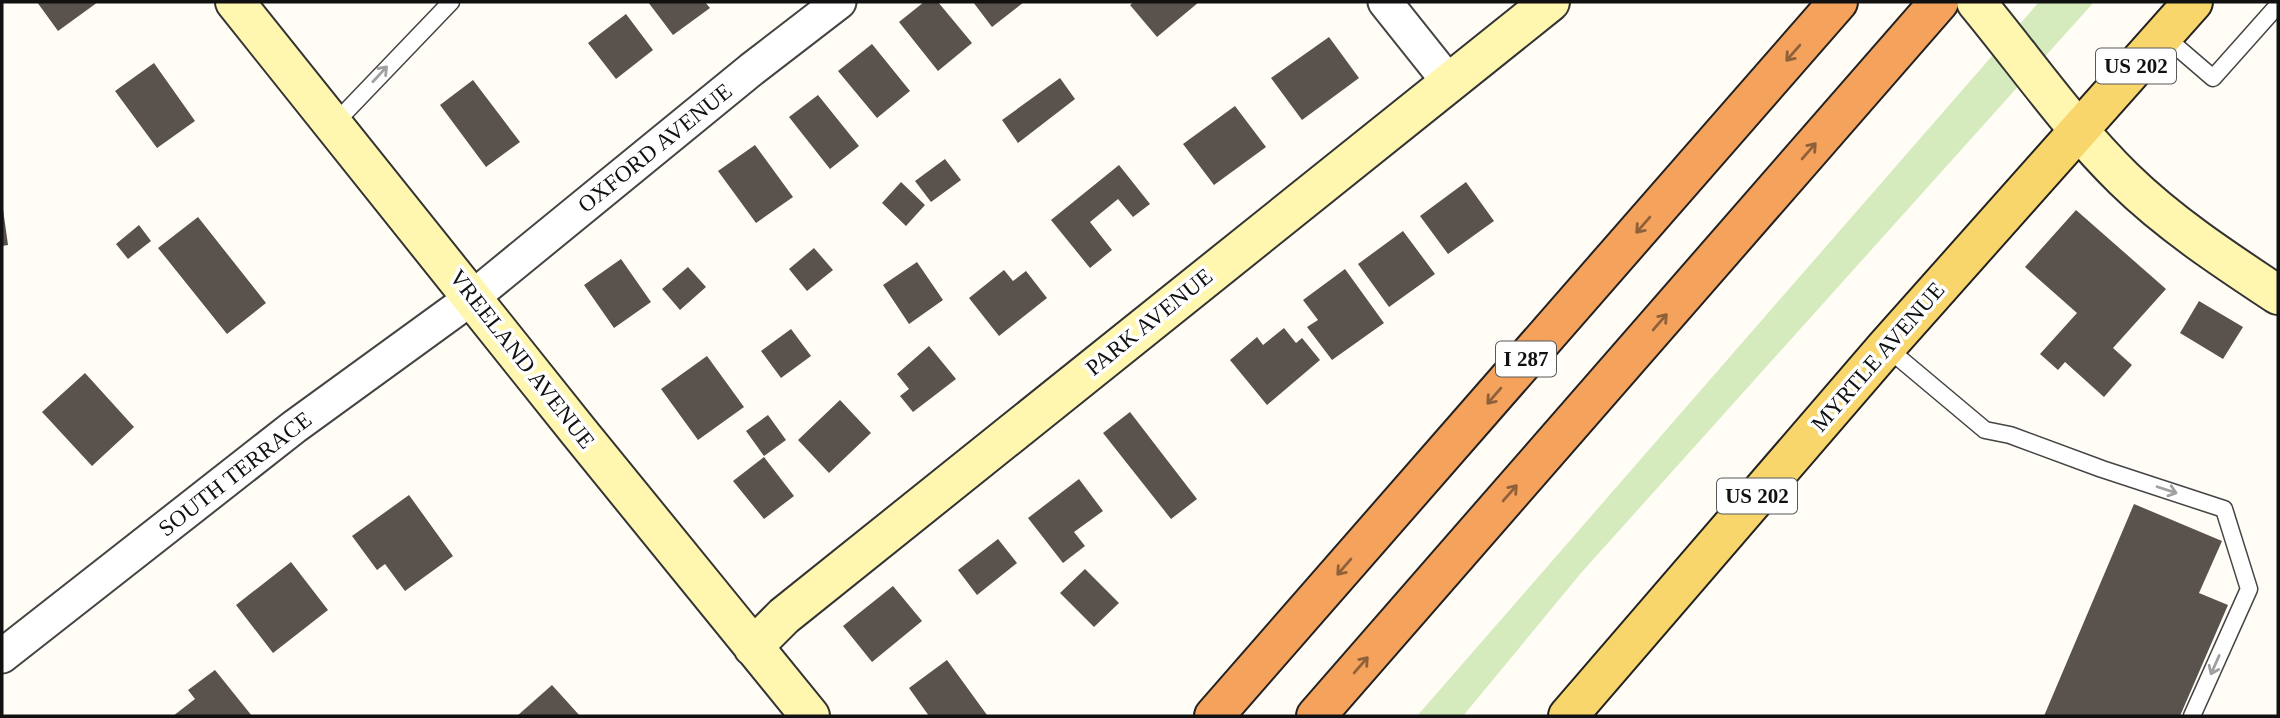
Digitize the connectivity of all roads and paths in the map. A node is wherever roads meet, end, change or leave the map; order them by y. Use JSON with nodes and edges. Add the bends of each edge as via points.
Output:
{"nodes":[{"id":1,"x":235,"y":2,"type":"edge"},
{"id":2,"x":451,"y":2,"type":"edge"},
{"id":3,"x":839,"y":2,"type":"edge"},
{"id":4,"x":1385,"y":2,"type":"edge"},
{"id":5,"x":1550,"y":2,"type":"edge"},
{"id":6,"x":1838,"y":2,"type":"edge"},
{"id":7,"x":1976,"y":2,"type":"edge"},
{"id":8,"x":2193,"y":2,"type":"edge"},
{"id":9,"x":2278,"y":5,"type":"edge"},
{"id":10,"x":1932,"y":10,"type":"edge"},
{"id":11,"x":2163,"y":35,"type":"junction"},
{"id":12,"x":1448,"y":81,"type":"junction"},
{"id":13,"x":334,"y":124,"type":"junction"},
{"id":14,"x":2079,"y":131,"type":"junction"},
{"id":15,"x":2278,"y":295,"type":"edge"},
{"id":16,"x":472,"y":297,"type":"junction"},
{"id":17,"x":1886,"y":347,"type":"junction"},
{"id":18,"x":753,"y":647,"type":"junction"},
{"id":19,"x":2,"y":656,"type":"edge"},
{"id":20,"x":810,"y":716,"type":"edge"},
{"id":21,"x":1214,"y":716,"type":"edge"},
{"id":22,"x":1316,"y":716,"type":"edge"},
{"id":23,"x":1568,"y":716,"type":"edge"},
{"id":24,"x":2192,"y":716,"type":"edge"}],
"edges":[{"from":1,"to":13,"type":"street","name":"VREELAND AVENUE"},
{"from":13,"to":2,"type":"lane","one_way":true},
{"from":3,"to":16,"type":"street","name":"OXFORD AVENUE"},
{"from":4,"to":12,"type":"street"},
{"from":5,"to":12,"type":"street","name":"PARK AVENUE"},
{"from":6,"to":21,"type":"highway","number":"I 287","one_way":true},
{"from":7,"to":14,"type":"street"},
{"from":8,"to":11,"type":"main road","name":"MYRTLE AVENUE","number":"US 202"},
{"from":9,"to":11,"type":"lane","via":[[2213,78]]},
{"from":22,"to":10,"type":"highway","one_way":true},
{"from":11,"to":14,"type":"main road","name":"MYRTLE AVENUE","number":"US 202"},
{"from":12,"to":18,"type":"street","name":"PARK AVENUE","via":[[784,615]]},
{"from":13,"to":16,"type":"street","name":"VREELAND AVENUE"},
{"from":14,"to":15,"type":"street","via":[[2125,181],[2200,243]]},
{"from":14,"to":17,"type":"main road","name":"MYRTLE AVENUE","number":"US 202"},
{"from":16,"to":18,"type":"street","name":"VREELAND AVENUE"},
{"from":16,"to":19,"type":"street","name":"SOUTH TERRACE","via":[[294,427]]},
{"from":17,"to":23,"type":"main road","name":"MYRTLE AVENUE","number":"US 202"},
{"from":17,"to":24,"type":"lane","one_way":true,"via":[[1985,430],[2224,509],[2249,589]]},
{"from":18,"to":20,"type":"street","name":"VREELAND AVENUE"}]}
